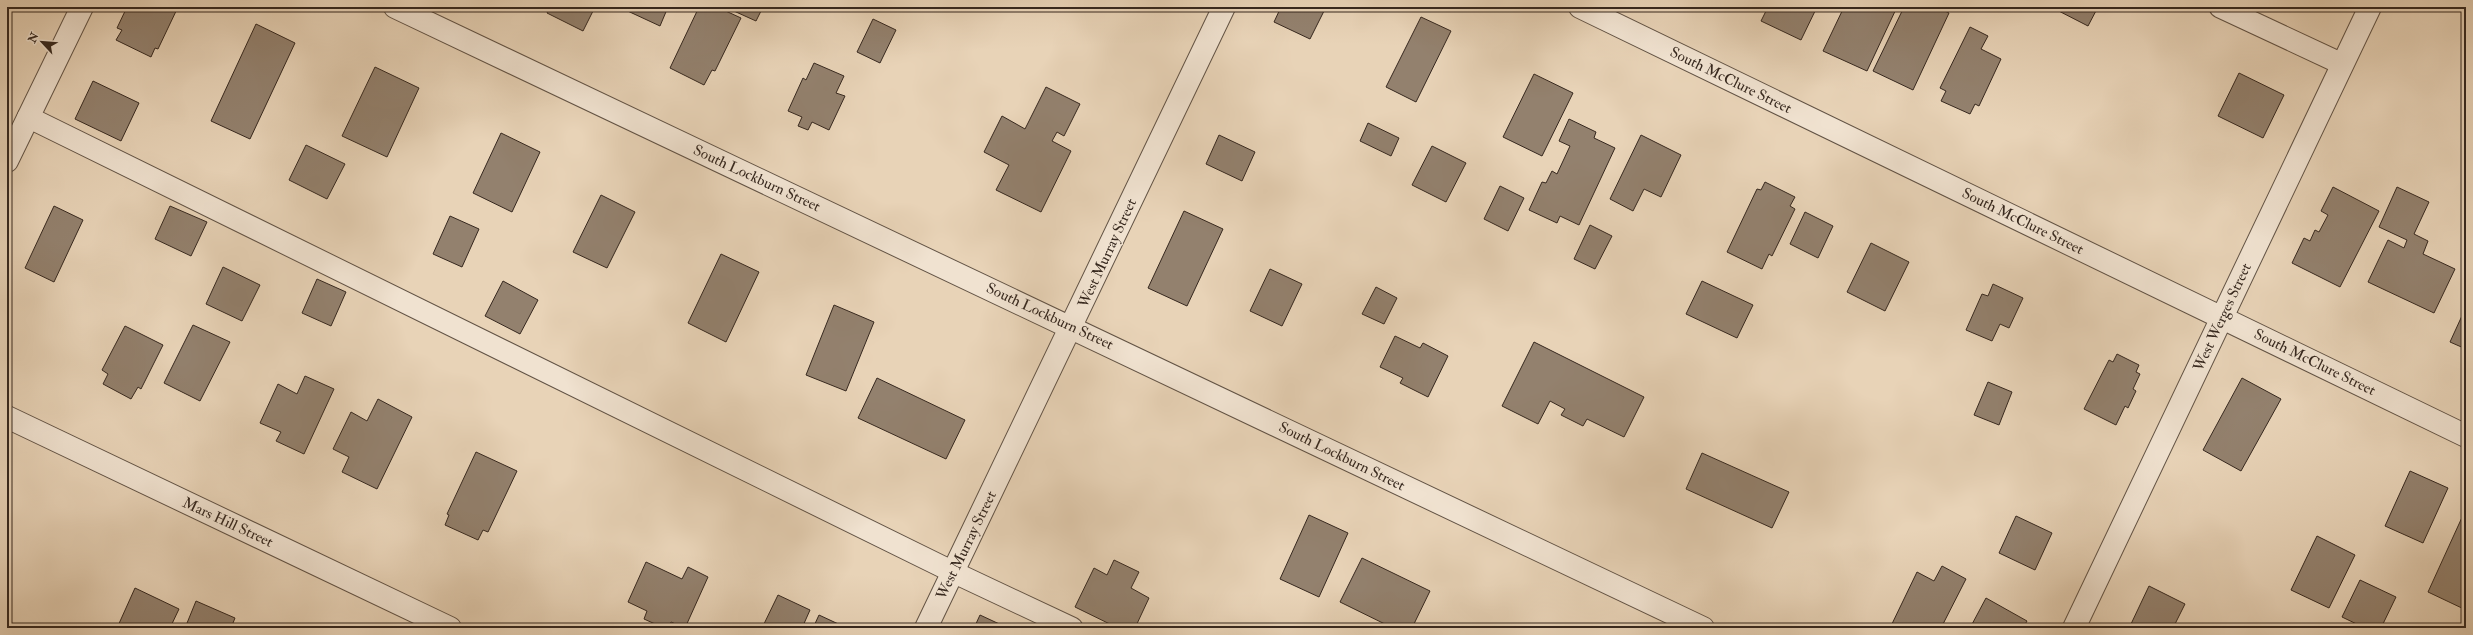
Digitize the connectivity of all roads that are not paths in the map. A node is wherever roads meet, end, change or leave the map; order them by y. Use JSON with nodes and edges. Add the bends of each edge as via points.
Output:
{"nodes":[{"id":1,"x":82,"y":7,"type":"edge"},
{"id":2,"x":395,"y":7,"type":"edge"},
{"id":3,"x":1224,"y":7,"type":"edge"},
{"id":4,"x":1580,"y":7,"type":"edge"},
{"id":5,"x":2220,"y":7,"type":"edge"},
{"id":6,"x":2370,"y":7,"type":"edge"},
{"id":7,"x":2342,"y":64,"type":"junction"},
{"id":8,"x":28,"y":117,"type":"junction"},
{"id":9,"x":7,"y":161,"type":"edge"},
{"id":10,"x":2222,"y":317,"type":"junction"},
{"id":11,"x":1072,"y":327,"type":"junction"},
{"id":12,"x":7,"y":417,"type":"edge"},
{"id":13,"x":2466,"y":436,"type":"edge"},
{"id":14,"x":953,"y":572,"type":"junction"},
{"id":15,"x":450,"y":628,"type":"edge"},
{"id":16,"x":926,"y":628,"type":"edge"},
{"id":17,"x":1072,"y":628,"type":"edge"},
{"id":18,"x":1703,"y":628,"type":"edge"},
{"id":19,"x":2074,"y":628,"type":"edge"}],
"edges":[{"from":1,"to":8,"type":"street"},
{"from":2,"to":11,"type":"street","name":"South Lockburn Street"},
{"from":3,"to":11,"type":"street","name":"West Murray Street"},
{"from":4,"to":10,"type":"street","name":"South McClure Street"},
{"from":5,"to":7,"type":"lane"},
{"from":6,"to":7,"type":"street","name":"West Werges Street"},
{"from":7,"to":10,"type":"street","name":"West Werges Street"},
{"from":8,"to":9,"type":"street"},
{"from":8,"to":14,"type":"lane"},
{"from":10,"to":13,"type":"street","name":"South McClure Street"},
{"from":10,"to":19,"type":"street","name":"West Werges Street"},
{"from":11,"to":14,"type":"street","name":"West Murray Street"},
{"from":11,"to":18,"type":"street","name":"South Lockburn Street"},
{"from":12,"to":15,"type":"street","name":"Mars Hill Street"},
{"from":14,"to":16,"type":"street","name":"West Murray Street"},
{"from":14,"to":17,"type":"lane"}]}
